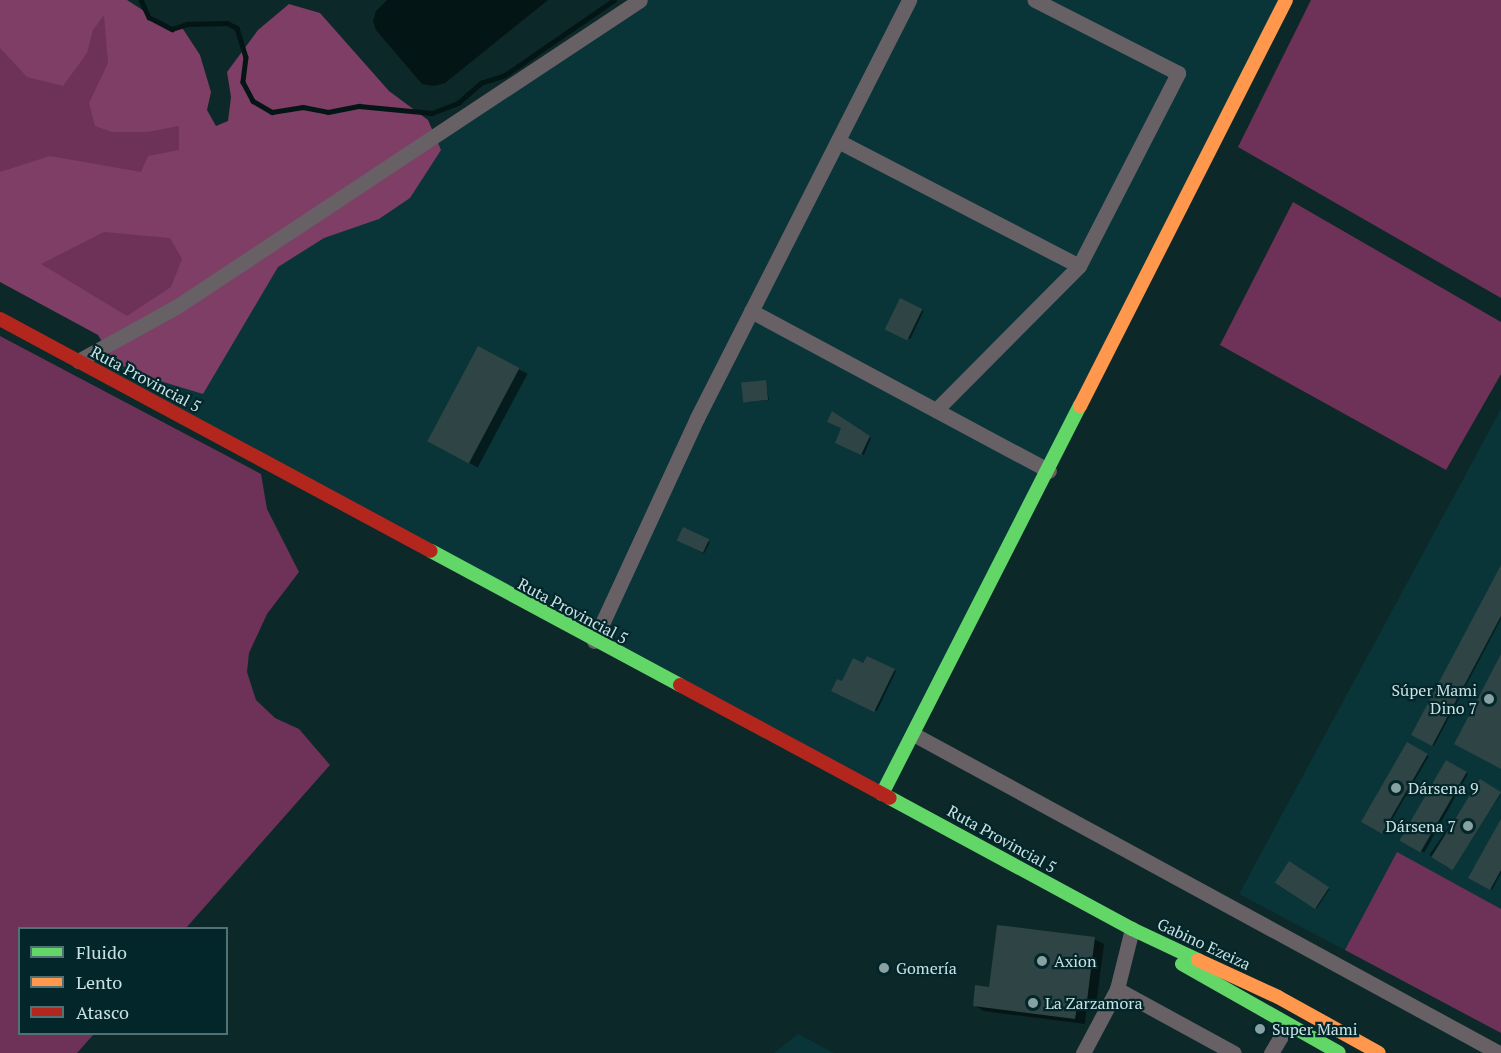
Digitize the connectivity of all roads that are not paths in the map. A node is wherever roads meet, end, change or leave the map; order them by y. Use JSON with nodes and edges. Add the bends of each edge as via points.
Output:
{"nodes":[{"id":1,"x":640,"y":0,"type":"edge"},
{"id":2,"x":909,"y":0,"type":"edge"},
{"id":3,"x":1035,"y":0,"type":"edge"},
{"id":4,"x":1286,"y":0,"type":"edge"},
{"id":5,"x":838,"y":141,"type":"junction"},
{"id":6,"x":1079,"y":266,"type":"junction"},
{"id":7,"x":752,"y":311,"type":"junction"},
{"id":8,"x":0,"y":319,"type":"edge"},
{"id":9,"x":78,"y":361,"type":"junction"},
{"id":10,"x":936,"y":410,"type":"junction"},
{"id":11,"x":1049,"y":471,"type":"junction"},
{"id":12,"x":590,"y":639,"type":"junction"},
{"id":13,"x":915,"y":735,"type":"junction"},
{"id":14,"x":882,"y":794,"type":"junction"},
{"id":15,"x":1132,"y":929,"type":"junction"},
{"id":16,"x":1117,"y":989,"type":"junction"},
{"id":17,"x":1287,"y":1026,"type":"junction"},
{"id":18,"x":1083,"y":1053,"type":"edge"},
{"id":19,"x":1234,"y":1053,"type":"edge"},
{"id":20,"x":1271,"y":1053,"type":"edge"},
{"id":21,"x":1339,"y":1053,"type":"edge"},
{"id":22,"x":1379,"y":1053,"type":"edge"},
{"id":23,"x":1500,"y":1053,"type":"edge"}],
"edges":[{"from":1,"to":9,"type":"street","via":[[177,307]]},
{"from":2,"to":5,"type":"street"},
{"from":3,"to":6,"type":"street","via":[[1178,73]]},
{"from":4,"to":11,"type":"main road"},
{"from":5,"to":6,"type":"street"},
{"from":5,"to":7,"type":"street"},
{"from":6,"to":10,"type":"street"},
{"from":7,"to":10,"type":"street"},
{"from":7,"to":12,"type":"street"},
{"from":8,"to":9,"type":"main road","name":"Ruta Provincial 5"},
{"from":9,"to":12,"type":"main road","name":"Ruta Provincial 5"},
{"from":10,"to":11,"type":"street"},
{"from":11,"to":13,"type":"main road"},
{"from":12,"to":14,"type":"main road","name":"Ruta Provincial 5"},
{"from":13,"to":14,"type":"main road"},
{"from":13,"to":23,"type":"street"},
{"from":14,"to":15,"type":"main road","name":"Ruta Provincial 5"},
{"from":15,"to":16,"type":"street"},
{"from":15,"to":17,"type":"main road","name":"Gabino Ezeiza","via":[[1180,963]]},
{"from":15,"to":22,"type":"main road","name":"Gabino Ezeiza","via":[[1278,997]]},
{"from":16,"to":18,"type":"street"},
{"from":16,"to":19,"type":"street"},
{"from":17,"to":20,"type":"street"},
{"from":17,"to":21,"type":"main road","name":"Gabino Ezeiza"}]}
